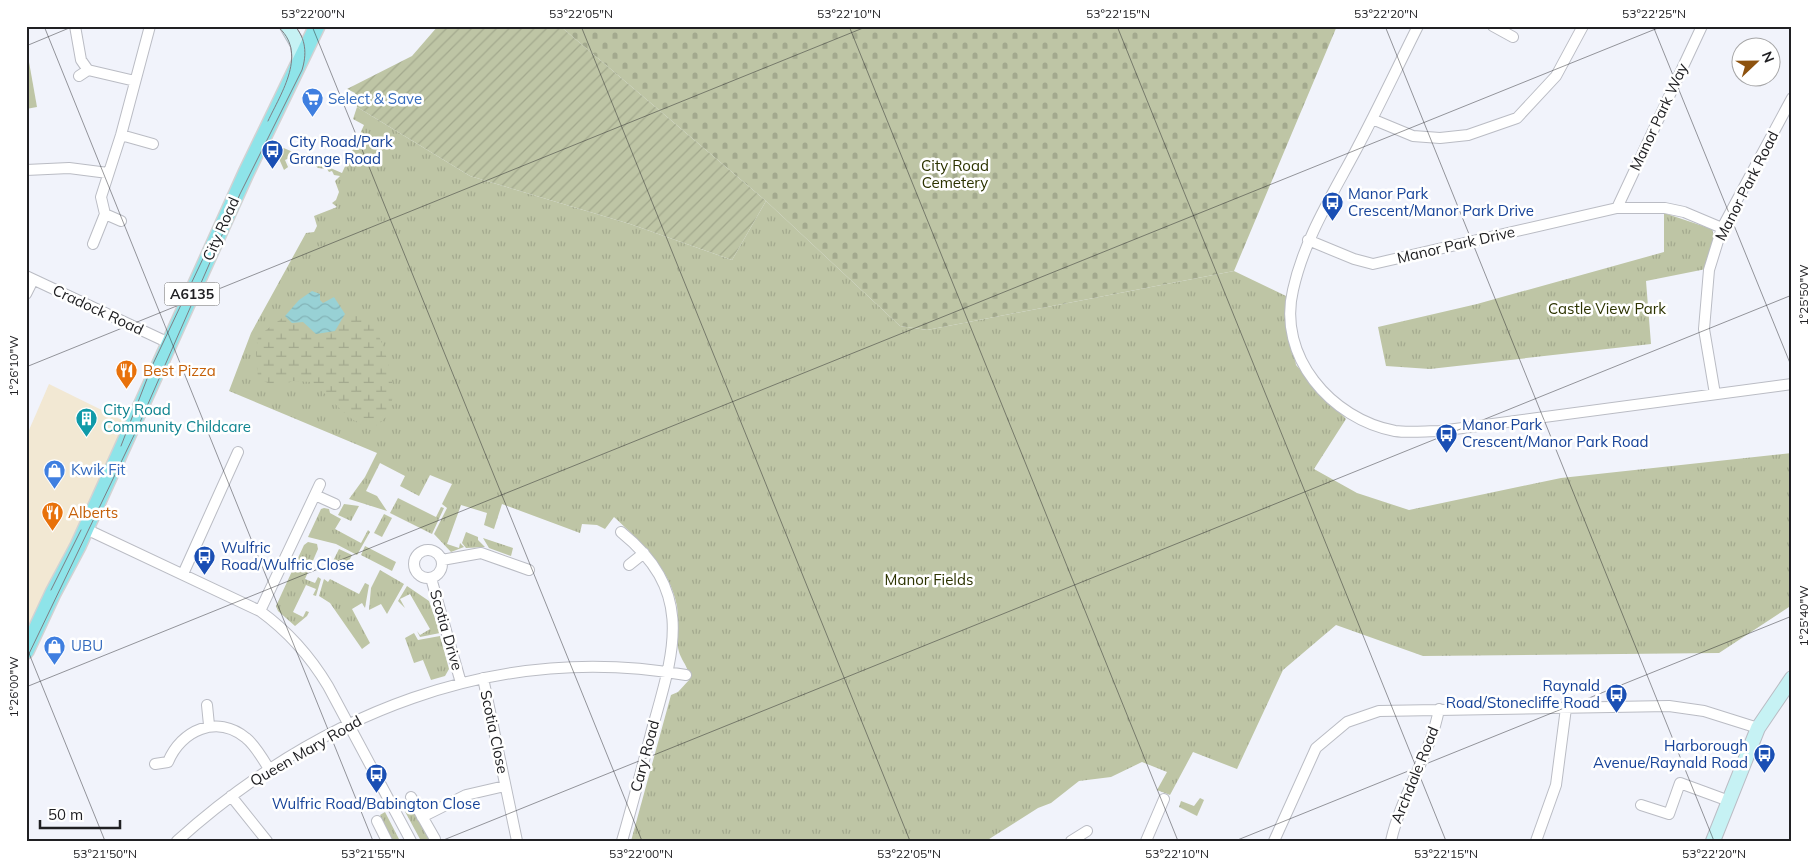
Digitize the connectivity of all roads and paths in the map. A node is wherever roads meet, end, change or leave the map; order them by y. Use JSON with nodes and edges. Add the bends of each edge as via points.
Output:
{"nodes":[{"id":1,"x":75,"y":26,"type":"edge"},
{"id":2,"x":150,"y":26,"type":"edge"},
{"id":3,"x":287,"y":26,"type":"edge"},
{"id":4,"x":317,"y":26,"type":"edge"},
{"id":5,"x":1418,"y":26,"type":"edge"},
{"id":6,"x":1493,"y":26,"type":"edge"},
{"id":7,"x":1583,"y":26,"type":"edge"},
{"id":8,"x":1700,"y":27,"type":"edge"},
{"id":9,"x":1513,"y":37,"type":"dead end"},
{"id":10,"x":300,"y":61,"type":"junction"},
{"id":11,"x":135,"y":81,"type":"junction"},
{"id":12,"x":1792,"y":98,"type":"edge"},
{"id":13,"x":1372,"y":119,"type":"junction"},
{"id":14,"x":121,"y":135,"type":"junction"},
{"id":15,"x":153,"y":144,"type":"dead end"},
{"id":16,"x":26,"y":170,"type":"edge"},
{"id":17,"x":108,"y":174,"type":"junction"},
{"id":18,"x":1617,"y":208,"type":"junction"},
{"id":19,"x":105,"y":214,"type":"junction"},
{"id":20,"x":121,"y":221,"type":"dead end"},
{"id":21,"x":1722,"y":228,"type":"junction"},
{"id":22,"x":1308,"y":240,"type":"junction"},
{"id":23,"x":93,"y":244,"type":"dead end"},
{"id":24,"x":29,"y":278,"type":"edge"},
{"id":25,"x":26,"y":294,"type":"edge"},
{"id":26,"x":170,"y":343,"type":"junction"},
{"id":27,"x":1792,"y":384,"type":"edge"},
{"id":28,"x":1714,"y":394,"type":"junction"},
{"id":29,"x":238,"y":452,"type":"dead end"},
{"id":30,"x":320,"y":484,"type":"dead end"},
{"id":31,"x":315,"y":495,"type":"junction"},
{"id":32,"x":335,"y":504,"type":"dead end"},
{"id":33,"x":86,"y":528,"type":"junction"},
{"id":34,"x":621,"y":532,"type":"dead end"},
{"id":35,"x":644,"y":554,"type":"junction"},
{"id":36,"x":442,"y":560,"type":"junction"},
{"id":37,"x":629,"y":565,"type":"dead end"},
{"id":38,"x":529,"y":570,"type":"dead end"},
{"id":39,"x":183,"y":574,"type":"junction"},
{"id":40,"x":431,"y":578,"type":"junction"},
{"id":41,"x":260,"y":611,"type":"junction"},
{"id":42,"x":26,"y":651,"type":"edge"},
{"id":43,"x":668,"y":672,"type":"junction"},
{"id":44,"x":686,"y":675,"type":"dead end"},
{"id":45,"x":483,"y":678,"type":"junction"},
{"id":46,"x":1792,"y":678,"type":"edge"},
{"id":47,"x":461,"y":683,"type":"junction"},
{"id":48,"x":207,"y":706,"type":"dead end"},
{"id":49,"x":1566,"y":708,"type":"junction"},
{"id":50,"x":1439,"y":709,"type":"junction"},
{"id":51,"x":348,"y":724,"type":"junction"},
{"id":52,"x":209,"y":725,"type":"junction"},
{"id":53,"x":1758,"y":728,"type":"junction"},
{"id":54,"x":154,"y":764,"type":"dead end"},
{"id":55,"x":269,"y":769,"type":"junction"},
{"id":56,"x":505,"y":786,"type":"junction"},
{"id":57,"x":231,"y":796,"type":"junction"},
{"id":58,"x":411,"y":797,"type":"dead end"},
{"id":59,"x":1164,"y":799,"type":"dead end"},
{"id":60,"x":1729,"y":801,"type":"junction"},
{"id":61,"x":1641,"y":805,"type":"dead end"},
{"id":62,"x":422,"y":817,"type":"junction"},
{"id":63,"x":378,"y":821,"type":"dead end"},
{"id":64,"x":1087,"y":831,"type":"dead end"},
{"id":65,"x":435,"y":839,"type":"dead end"},
{"id":66,"x":384,"y":840,"type":"edge"},
{"id":67,"x":1715,"y":840,"type":"edge"},
{"id":68,"x":177,"y":841,"type":"edge"},
{"id":69,"x":267,"y":841,"type":"edge"},
{"id":70,"x":411,"y":841,"type":"edge"},
{"id":71,"x":517,"y":841,"type":"edge"},
{"id":72,"x":622,"y":841,"type":"edge"},
{"id":73,"x":1071,"y":841,"type":"edge"},
{"id":74,"x":1146,"y":841,"type":"edge"},
{"id":75,"x":1274,"y":841,"type":"edge"},
{"id":76,"x":1391,"y":841,"type":"edge"},
{"id":77,"x":1536,"y":841,"type":"edge"}],
"edges":[{"from":1,"to":11,"type":"street","via":[[83,73]]},
{"from":2,"to":11,"type":"street"},
{"from":3,"to":10,"type":"street","via":[[298,45]]},
{"from":4,"to":10,"type":"main road","name":"City Road","number":"A6135"},
{"from":5,"to":13,"type":"street"},
{"from":6,"to":9,"type":"street"},
{"from":7,"to":13,"type":"street","via":[[1556,76],[1517,118],[1468,135],[1440,138],[1413,136]]},
{"from":8,"to":18,"type":"street","name":"Manor Park Way"},
{"from":10,"to":26,"type":"main road","name":"City Road","number":"A6135"},
{"from":11,"to":14,"type":"street"},
{"from":12,"to":21,"type":"street","name":"Manor Park Road"},
{"from":13,"to":22,"type":"street"},
{"from":14,"to":15,"type":"street"},
{"from":14,"to":17,"type":"street"},
{"from":16,"to":17,"type":"street","via":[[69,168]]},
{"from":17,"to":19,"type":"street","via":[[101,197]]},
{"from":18,"to":21,"type":"street","name":"Manor Park Drive","via":[[1665,208],[1684,212]]},
{"from":18,"to":22,"type":"street","name":"Manor Park Drive","via":[[1374,264],[1354,260]]},
{"from":19,"to":20,"type":"street"},
{"from":19,"to":23,"type":"street"},
{"from":21,"to":28,"type":"street","name":"Manor Park Road","via":[[1708,270],[1704,329]]},
{"from":22,"to":28,"type":"street","via":[[1293,289],[1292,331],[1303,364],[1318,388],[1337,406],[1365,422],[1395,431],[1440,431]]},
{"from":24,"to":25,"type":"street"},
{"from":24,"to":26,"type":"street","name":"Cradock Road"},
{"from":26,"to":33,"type":"main road","name":"City Road","number":"A6135"},
{"from":27,"to":28,"type":"street"},
{"from":29,"to":39,"type":"street"},
{"from":30,"to":31,"type":"street"},
{"from":31,"to":32,"type":"street"},
{"from":31,"to":41,"type":"street"},
{"from":33,"to":39,"type":"street"},
{"from":33,"to":42,"type":"main road","name":"City Road","number":"A6135"},
{"from":34,"to":35,"type":"street","name":"Cary Road"},
{"from":35,"to":37,"type":"street"},
{"from":35,"to":43,"type":"street","name":"Cary Road","via":[[663,578],[669,597],[673,640]]},
{"from":36,"to":38,"type":"street","via":[[481,553]]},
{"from":36,"to":40,"type":"street","name":"Scotia Drive","via":[[440,572]]},
{"from":36,"to":40,"type":"street","name":"Scotia Drive","via":[[430,550],[421,551],[415,557],[416,573],[423,578]]},
{"from":39,"to":41,"type":"street"},
{"from":40,"to":47,"type":"street","name":"Scotia Drive"},
{"from":41,"to":51,"type":"street","via":[[285,630],[315,664]]},
{"from":43,"to":44,"type":"street","name":"Queen Mary Road"},
{"from":43,"to":45,"type":"street","name":"Queen Mary Road","via":[[582,666],[541,668]]},
{"from":43,"to":72,"type":"street","name":"Cary Road"},
{"from":45,"to":47,"type":"street","name":"Queen Mary Road"},
{"from":45,"to":56,"type":"street","name":"Scotia Close"},
{"from":46,"to":53,"type":"street"},
{"from":47,"to":51,"type":"street","name":"Queen Mary Road","via":[[395,703]]},
{"from":48,"to":52,"type":"street"},
{"from":49,"to":50,"type":"street"},
{"from":49,"to":53,"type":"street","via":[[1669,706],[1704,711]]},
{"from":49,"to":77,"type":"street","via":[[1556,786]]},
{"from":50,"to":75,"type":"street","via":[[1379,711],[1347,722],[1330,734],[1316,748]]},
{"from":50,"to":76,"type":"street","name":"Archdale Road","via":[[1436,726],[1413,776]]},
{"from":51,"to":55,"type":"street","name":"Queen Mary Road"},
{"from":51,"to":70,"type":"street"},
{"from":52,"to":54,"type":"street","via":[[182,740],[168,762]]},
{"from":52,"to":55,"type":"street","via":[[236,731],[248,739]]},
{"from":53,"to":60,"type":"street"},
{"from":55,"to":57,"type":"street","name":"Queen Mary Road"},
{"from":56,"to":62,"type":"street","name":"Scotia Close","via":[[466,795]]},
{"from":56,"to":71,"type":"street","name":"Scotia Close"},
{"from":57,"to":68,"type":"street","name":"Queen Mary Road"},
{"from":57,"to":69,"type":"street"},
{"from":58,"to":62,"type":"street"},
{"from":59,"to":74,"type":"street"},
{"from":60,"to":61,"type":"street","via":[[1680,783],[1669,814]]},
{"from":60,"to":67,"type":"street"},
{"from":62,"to":65,"type":"street"},
{"from":63,"to":66,"type":"street"},
{"from":64,"to":73,"type":"street"}]}
